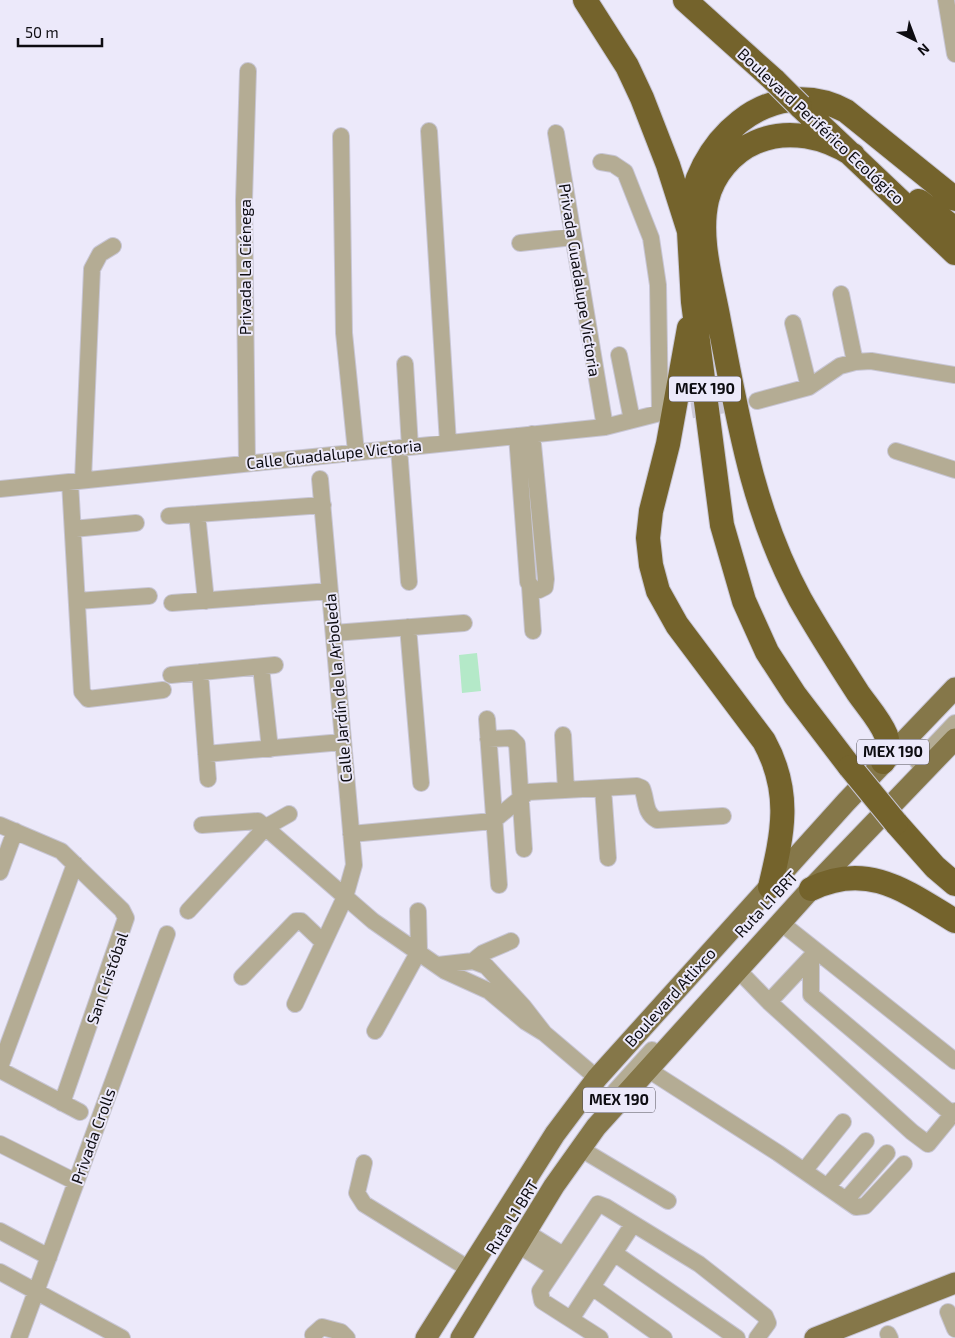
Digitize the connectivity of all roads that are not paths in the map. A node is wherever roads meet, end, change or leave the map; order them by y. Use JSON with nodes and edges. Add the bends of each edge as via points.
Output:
{"nodes":[{"id":1,"x":585,"y":0,"type":"edge"},
{"id":2,"x":685,"y":0,"type":"edge"},
{"id":3,"x":946,"y":0,"type":"edge"},
{"id":4,"x":955,"y":54,"type":"edge"},
{"id":5,"x":248,"y":71,"type":"dead end"},
{"id":6,"x":429,"y":131,"type":"dead end"},
{"id":7,"x":556,"y":133,"type":"dead end"},
{"id":8,"x":341,"y":136,"type":"dead end"},
{"id":9,"x":853,"y":155,"type":"junction"},
{"id":10,"x":601,"y":162,"type":"dead end"},
{"id":11,"x":878,"y":179,"type":"junction"},
{"id":12,"x":955,"y":199,"type":"edge"},
{"id":13,"x":955,"y":229,"type":"edge"},
{"id":14,"x":689,"y":231,"type":"junction"},
{"id":15,"x":573,"y":237,"type":"junction"},
{"id":16,"x":520,"y":243,"type":"dead end"},
{"id":17,"x":113,"y":246,"type":"dead end"},
{"id":18,"x":955,"y":253,"type":"edge"},
{"id":19,"x":841,"y":294,"type":"dead end"},
{"id":20,"x":693,"y":302,"type":"junction"},
{"id":21,"x":793,"y":322,"type":"dead end"},
{"id":22,"x":722,"y":337,"type":"junction"},
{"id":23,"x":619,"y":355,"type":"dead end"},
{"id":24,"x":855,"y":362,"type":"junction"},
{"id":25,"x":405,"y":364,"type":"dead end"},
{"id":26,"x":955,"y":375,"type":"edge"},
{"id":27,"x":810,"y":387,"type":"junction"},
{"id":28,"x":757,"y":401,"type":"tunnel mouth"},
{"id":29,"x":632,"y":420,"type":"junction"},
{"id":30,"x":605,"y":427,"type":"junction"},
{"id":31,"x":525,"y":435,"type":"junction"},
{"id":32,"x":448,"y":443,"type":"junction"},
{"id":33,"x":404,"y":447,"type":"junction"},
{"id":34,"x":896,"y":451,"type":"dead end"},
{"id":35,"x":356,"y":452,"type":"junction"},
{"id":36,"x":247,"y":463,"type":"junction"},
{"id":37,"x":955,"y":470,"type":"edge"},
{"id":38,"x":320,"y":479,"type":"dead end"},
{"id":39,"x":76,"y":481,"type":"junction"},
{"id":40,"x":0,"y":489,"type":"edge"},
{"id":41,"x":323,"y":505,"type":"junction"},
{"id":42,"x":196,"y":514,"type":"junction"},
{"id":43,"x":169,"y":516,"type":"dead end"},
{"id":44,"x":136,"y":523,"type":"dead end"},
{"id":45,"x":722,"y":524,"type":"junction"},
{"id":46,"x":73,"y":529,"type":"junction"},
{"id":47,"x":409,"y":582,"type":"dead end"},
{"id":48,"x":330,"y":591,"type":"junction"},
{"id":49,"x":149,"y":596,"type":"dead end"},
{"id":50,"x":77,"y":601,"type":"junction"},
{"id":51,"x":206,"y":601,"type":"junction"},
{"id":52,"x":172,"y":603,"type":"dead end"},
{"id":53,"x":464,"y":623,"type":"dead end"},
{"id":54,"x":408,"y":627,"type":"junction"},
{"id":55,"x":533,"y":631,"type":"dead end"},
{"id":56,"x":334,"y":633,"type":"junction"},
{"id":57,"x":200,"y":672,"type":"junction"},
{"id":58,"x":171,"y":675,"type":"dead end"},
{"id":59,"x":955,"y":688,"type":"edge"},
{"id":60,"x":163,"y":690,"type":"dead end"},
{"id":61,"x":955,"y":702,"type":"edge"},
{"id":62,"x":487,"y":718,"type":"dead end"},
{"id":63,"x":955,"y":724,"type":"edge"},
{"id":64,"x":563,"y":735,"type":"dead end"},
{"id":65,"x":488,"y":739,"type":"junction"},
{"id":66,"x":955,"y":740,"type":"edge"},
{"id":67,"x":342,"y":742,"type":"junction"},
{"id":68,"x":270,"y":749,"type":"junction"},
{"id":69,"x":206,"y":754,"type":"junction"},
{"id":70,"x":883,"y":762,"type":"junction"},
{"id":71,"x":208,"y":778,"type":"dead end"},
{"id":72,"x":421,"y":783,"type":"dead end"},
{"id":73,"x":603,"y":788,"type":"junction"},
{"id":74,"x":566,"y":790,"type":"junction"},
{"id":75,"x":520,"y":797,"type":"junction"},
{"id":76,"x":290,"y":814,"type":"dead end"},
{"id":77,"x":723,"y":816,"type":"dead end"},
{"id":78,"x":493,"y":821,"type":"junction"},
{"id":79,"x":202,"y":824,"type":"dead end"},
{"id":80,"x":0,"y":825,"type":"edge"},
{"id":81,"x":266,"y":827,"type":"junction"},
{"id":82,"x":902,"y":830,"type":"junction"},
{"id":83,"x":15,"y":831,"type":"junction"},
{"id":84,"x":350,"y":834,"type":"junction"},
{"id":85,"x":524,"y":849,"type":"dead end"},
{"id":86,"x":608,"y":858,"type":"dead end"},
{"id":87,"x":955,"y":861,"type":"edge"},
{"id":88,"x":75,"y":864,"type":"junction"},
{"id":89,"x":0,"y":872,"type":"edge"},
{"id":90,"x":955,"y":884,"type":"edge"},
{"id":91,"x":499,"y":885,"type":"dead end"},
{"id":92,"x":770,"y":886,"type":"junction"},
{"id":93,"x":811,"y":889,"type":"junction"},
{"id":94,"x":345,"y":897,"type":"junction"},
{"id":95,"x":188,"y":911,"type":"dead end"},
{"id":96,"x":418,"y":911,"type":"dead end"},
{"id":97,"x":953,"y":919,"type":"edge"},
{"id":98,"x":780,"y":922,"type":"junction"},
{"id":99,"x":167,"y":934,"type":"dead end"},
{"id":100,"x":511,"y":941,"type":"dead end"},
{"id":101,"x":323,"y":942,"type":"junction"},
{"id":102,"x":419,"y":951,"type":"junction"},
{"id":103,"x":814,"y":954,"type":"junction"},
{"id":104,"x":473,"y":961,"type":"junction"},
{"id":105,"x":438,"y":965,"type":"junction"},
{"id":106,"x":737,"y":969,"type":"junction"},
{"id":107,"x":242,"y":977,"type":"dead end"},
{"id":108,"x":769,"y":1002,"type":"junction"},
{"id":109,"x":295,"y":1004,"type":"dead end"},
{"id":110,"x":375,"y":1031,"type":"dead end"},
{"id":111,"x":544,"y":1033,"type":"junction"},
{"id":112,"x":955,"y":1061,"type":"edge"},
{"id":113,"x":0,"y":1068,"type":"edge"},
{"id":114,"x":647,"y":1069,"type":"junction"},
{"id":115,"x":597,"y":1078,"type":"junction"},
{"id":116,"x":62,"y":1103,"type":"junction"},
{"id":117,"x":80,"y":1112,"type":"dead end"},
{"id":118,"x":954,"y":1112,"type":"edge"},
{"id":119,"x":843,"y":1122,"type":"dead end"},
{"id":120,"x":866,"y":1141,"type":"dead end"},
{"id":121,"x":0,"y":1144,"type":"edge"},
{"id":122,"x":581,"y":1149,"type":"junction"},
{"id":123,"x":887,"y":1153,"type":"dead end"},
{"id":124,"x":364,"y":1163,"type":"dead end"},
{"id":125,"x":904,"y":1164,"type":"dead end"},
{"id":126,"x":804,"y":1171,"type":"junction"},
{"id":127,"x":76,"y":1182,"type":"junction"},
{"id":128,"x":827,"y":1187,"type":"junction"},
{"id":129,"x":846,"y":1200,"type":"junction"},
{"id":130,"x":668,"y":1201,"type":"dead end"},
{"id":131,"x":633,"y":1224,"type":"junction"},
{"id":132,"x":0,"y":1231,"type":"edge"},
{"id":133,"x":522,"y":1239,"type":"junction"},
{"id":134,"x":614,"y":1253,"type":"junction"},
{"id":135,"x":49,"y":1257,"type":"junction"},
{"id":136,"x":559,"y":1262,"type":"junction"},
{"id":137,"x":469,"y":1269,"type":"junction"},
{"id":138,"x":0,"y":1272,"type":"edge"},
{"id":139,"x":955,"y":1283,"type":"edge"},
{"id":140,"x":592,"y":1286,"type":"junction"},
{"id":141,"x":36,"y":1292,"type":"junction"},
{"id":142,"x":948,"y":1312,"type":"dead end"},
{"id":143,"x":571,"y":1319,"type":"junction"},
{"id":144,"x":955,"y":1329,"type":"edge"},
{"id":145,"x":818,"y":1337,"type":"edge"},
{"id":146,"x":19,"y":1338,"type":"edge"},
{"id":147,"x":122,"y":1338,"type":"edge"},
{"id":148,"x":314,"y":1338,"type":"edge"},
{"id":149,"x":347,"y":1338,"type":"edge"},
{"id":150,"x":426,"y":1338,"type":"edge"},
{"id":151,"x":438,"y":1338,"type":"edge"},
{"id":152,"x":450,"y":1338,"type":"edge"},
{"id":153,"x":461,"y":1338,"type":"edge"},
{"id":154,"x":600,"y":1338,"type":"edge"},
{"id":155,"x":664,"y":1338,"type":"edge"},
{"id":156,"x":737,"y":1338,"type":"edge"},
{"id":157,"x":757,"y":1338,"type":"edge"}],
"edges":[{"from":1,"to":14,"type":"highway","number":"MEX 190","via":[[627,66],[642,98]]},
{"from":2,"to":9,"type":"highway","name":"Boulevard Periférico Ecológico","bridge":true},
{"from":3,"to":4,"type":"street"},
{"from":5,"to":36,"type":"street","name":"Privada La Ciénega","via":[[244,200]]},
{"from":6,"to":32,"type":"street"},
{"from":7,"to":15,"type":"street","name":"Privada Guadalupe Victoria"},
{"from":8,"to":35,"type":"street","via":[[344,333]]},
{"from":9,"to":11,"type":"highway","name":"Boulevard Periférico Ecológico"},
{"from":9,"to":22,"type":"highway","via":[[817,138],[780,136],[748,146],[719,172],[707,200],[705,240]]},
{"from":10,"to":29,"type":"street","name":"Calle Guadalupe Victoria","via":[[613,164],[625,172],[650,238],[658,286],[664,413]]},
{"from":11,"to":13,"type":"highway","via":[[926,205]]},
{"from":11,"to":18,"type":"highway","name":"Boulevard Periférico Ecológico"},
{"from":12,"to":14,"type":"highway","via":[[846,111],[832,104],[790,101],[760,109],[736,124],[718,142],[702,166],[693,188]]},
{"from":14,"to":20,"type":"highway","number":"MEX 190"},
{"from":15,"to":16,"type":"street"},
{"from":15,"to":30,"type":"street","name":"Privada Guadalupe Victoria"},
{"from":17,"to":39,"type":"street","via":[[100,254],[92,269]]},
{"from":19,"to":24,"type":"street"},
{"from":20,"to":45,"type":"highway","number":"MEX 190"},
{"from":20,"to":92,"type":"highway","via":[[670,435],[651,510],[649,552],[658,591],[672,617],[764,742],[774,762],[781,784],[784,814]]},
{"from":21,"to":27,"type":"street"},
{"from":22,"to":45,"type":"highway"},
{"from":22,"to":70,"type":"highway","via":[[745,458],[766,523],[803,604],[885,734],[887,750]]},
{"from":23,"to":29,"type":"street"},
{"from":24,"to":26,"type":"street","via":[[871,361]]},
{"from":24,"to":27,"type":"street","via":[[840,366]]},
{"from":25,"to":33,"type":"street"},
{"from":27,"to":28,"type":"street"},
{"from":29,"to":30,"type":"street","name":"Calle Guadalupe Victoria"},
{"from":30,"to":31,"type":"street","name":"Calle Guadalupe Victoria"},
{"from":31,"to":32,"type":"street","name":"Calle Guadalupe Victoria"},
{"from":31,"to":55,"type":"street","via":[[546,579],[545,587],[539,590],[530,587]]},
{"from":32,"to":33,"type":"street","name":"Calle Guadalupe Victoria"},
{"from":33,"to":35,"type":"street","name":"Calle Guadalupe Victoria"},
{"from":33,"to":47,"type":"street"},
{"from":34,"to":37,"type":"street"},
{"from":35,"to":36,"type":"street","name":"Calle Guadalupe Victoria"},
{"from":36,"to":39,"type":"street","name":"Calle Guadalupe Victoria"},
{"from":38,"to":41,"type":"street","name":"Calle Jardín de la Arboleda"},
{"from":39,"to":40,"type":"street","name":"Calle Guadalupe Victoria"},
{"from":39,"to":46,"type":"street"},
{"from":41,"to":42,"type":"street"},
{"from":41,"to":48,"type":"street","name":"Calle Jardín de la Arboleda"},
{"from":42,"to":43,"type":"street"},
{"from":42,"to":51,"type":"street"},
{"from":44,"to":46,"type":"street"},
{"from":45,"to":82,"type":"highway","number":"MEX 190","bridge":true,"via":[[744,601],[767,652],[794,695]]},
{"from":46,"to":50,"type":"street"},
{"from":48,"to":51,"type":"street"},
{"from":48,"to":56,"type":"street","name":"Calle Jardín de la Arboleda"},
{"from":49,"to":50,"type":"street"},
{"from":50,"to":60,"type":"street","via":[[82,692],[85,697]]},
{"from":51,"to":52,"type":"street"},
{"from":53,"to":54,"type":"street"},
{"from":54,"to":56,"type":"street"},
{"from":54,"to":72,"type":"street"},
{"from":56,"to":67,"type":"street","name":"Calle Jardín de la Arboleda"},
{"from":57,"to":58,"type":"street"},
{"from":57,"to":68,"type":"street","via":[[268,666]]},
{"from":57,"to":69,"type":"street"},
{"from":59,"to":70,"type":"main road","name":"Boulevard Atlixco","number":"MEX 190"},
{"from":61,"to":151,"type":"street","name":"Ruta L1 BRT","via":[[894,764],[610,1075],[542,1168]]},
{"from":62,"to":65,"type":"street"},
{"from":63,"to":152,"type":"street","name":"Ruta L1 BRT","via":[[612,1095],[532,1204]]},
{"from":64,"to":74,"type":"street"},
{"from":65,"to":75,"type":"street","via":[[515,740]]},
{"from":65,"to":78,"type":"street"},
{"from":66,"to":93,"type":"main road","name":"Boulevard Atlixco","number":"MEX 190"},
{"from":67,"to":68,"type":"street"},
{"from":67,"to":84,"type":"street","name":"Calle Jardín de la Arboleda"},
{"from":68,"to":69,"type":"street"},
{"from":69,"to":71,"type":"street"},
{"from":70,"to":92,"type":"main road","name":"Boulevard Atlixco","number":"MEX 190"},
{"from":73,"to":74,"type":"street"},
{"from":73,"to":77,"type":"street","via":[[642,788],[647,811],[657,820]]},
{"from":73,"to":86,"type":"street"},
{"from":74,"to":75,"type":"street","via":[[528,792]]},
{"from":75,"to":78,"type":"street"},
{"from":75,"to":85,"type":"street"},
{"from":76,"to":81,"type":"street"},
{"from":78,"to":84,"type":"street"},
{"from":78,"to":91,"type":"street"},
{"from":79,"to":81,"type":"street","via":[[258,821]]},
{"from":80,"to":83,"type":"street","name":"San Cristóbal"},
{"from":81,"to":94,"type":"street"},
{"from":81,"to":95,"type":"street"},
{"from":82,"to":87,"type":"highway"},
{"from":82,"to":90,"type":"highway"},
{"from":83,"to":88,"type":"street","name":"San Cristóbal","via":[[61,851]]},
{"from":83,"to":89,"type":"street"},
{"from":84,"to":94,"type":"street","name":"Calle Jardín de la Arboleda","via":[[354,865]]},
{"from":88,"to":113,"type":"street"},
{"from":88,"to":116,"type":"street","name":"San Cristóbal","via":[[122,910],[126,918]]},
{"from":92,"to":115,"type":"main road","name":"Boulevard Atlixco","number":"MEX 190"},
{"from":93,"to":97,"type":"highway","via":[[846,877],[875,879],[902,890]]},
{"from":93,"to":98,"type":"main road","name":"Boulevard Atlixco","number":"MEX 190"},
{"from":94,"to":101,"type":"street","name":"Calle Jardín de la Arboleda"},
{"from":94,"to":102,"type":"street","via":[[373,921]]},
{"from":96,"to":102,"type":"street"},
{"from":98,"to":103,"type":"street"},
{"from":98,"to":106,"type":"main road","name":"Boulevard Atlixco","number":"MEX 190"},
{"from":99,"to":127,"type":"street","name":"Privada Crolls"},
{"from":100,"to":104,"type":"street"},
{"from":101,"to":107,"type":"street","via":[[301,921],[296,921]]},
{"from":101,"to":109,"type":"street","name":"Calle Jardín de la Arboleda"},
{"from":102,"to":105,"type":"street"},
{"from":102,"to":110,"type":"street"},
{"from":103,"to":108,"type":"street"},
{"from":103,"to":112,"type":"street"},
{"from":103,"to":118,"type":"street","via":[[811,995]]},
{"from":104,"to":105,"type":"street"},
{"from":104,"to":111,"type":"street","via":[[491,970]]},
{"from":105,"to":111,"type":"street","via":[[489,992]]},
{"from":106,"to":108,"type":"street"},
{"from":106,"to":114,"type":"main road","name":"Boulevard Atlixco","number":"MEX 190"},
{"from":108,"to":118,"type":"street","via":[[928,1144]]},
{"from":111,"to":115,"type":"street"},
{"from":113,"to":116,"type":"street"},
{"from":114,"to":122,"type":"main road","name":"Boulevard Atlixco","number":"MEX 190"},
{"from":114,"to":126,"type":"street"},
{"from":115,"to":137,"type":"main road","name":"Boulevard Atlixco","number":"MEX 190","via":[[555,1134]]},
{"from":116,"to":117,"type":"street"},
{"from":119,"to":126,"type":"street"},
{"from":120,"to":128,"type":"street"},
{"from":121,"to":127,"type":"street"},
{"from":122,"to":130,"type":"street"},
{"from":122,"to":133,"type":"main road","name":"Boulevard Atlixco","number":"MEX 190"},
{"from":123,"to":129,"type":"street"},
{"from":124,"to":137,"type":"street","via":[[357,1193],[364,1204]]},
{"from":125,"to":129,"type":"street","via":[[865,1206],[856,1208]]},
{"from":126,"to":128,"type":"street"},
{"from":127,"to":135,"type":"street","name":"Privada Crolls"},
{"from":128,"to":129,"type":"street"},
{"from":131,"to":134,"type":"street"},
{"from":131,"to":136,"type":"street","via":[[598,1204]]},
{"from":131,"to":157,"type":"street","via":[[699,1264],[765,1316],[768,1323]]},
{"from":132,"to":135,"type":"street"},
{"from":133,"to":136,"type":"street"},
{"from":133,"to":153,"type":"main road","name":"Boulevard Atlixco","number":"MEX 190"},
{"from":134,"to":140,"type":"street"},
{"from":134,"to":156,"type":"street"},
{"from":135,"to":141,"type":"street","name":"Privada Crolls"},
{"from":136,"to":143,"type":"street","via":[[539,1296]]},
{"from":137,"to":150,"type":"main road","name":"Boulevard Atlixco","number":"MEX 190"},
{"from":138,"to":141,"type":"street"},
{"from":139,"to":145,"type":"main road"},
{"from":140,"to":143,"type":"street"},
{"from":140,"to":155,"type":"street"},
{"from":141,"to":146,"type":"street","name":"Privada Crolls"},
{"from":141,"to":147,"type":"street"},
{"from":142,"to":144,"type":"street"},
{"from":143,"to":154,"type":"street"},
{"from":148,"to":149,"type":"street","via":[[313,1335],[322,1327],[341,1332]]}]}
